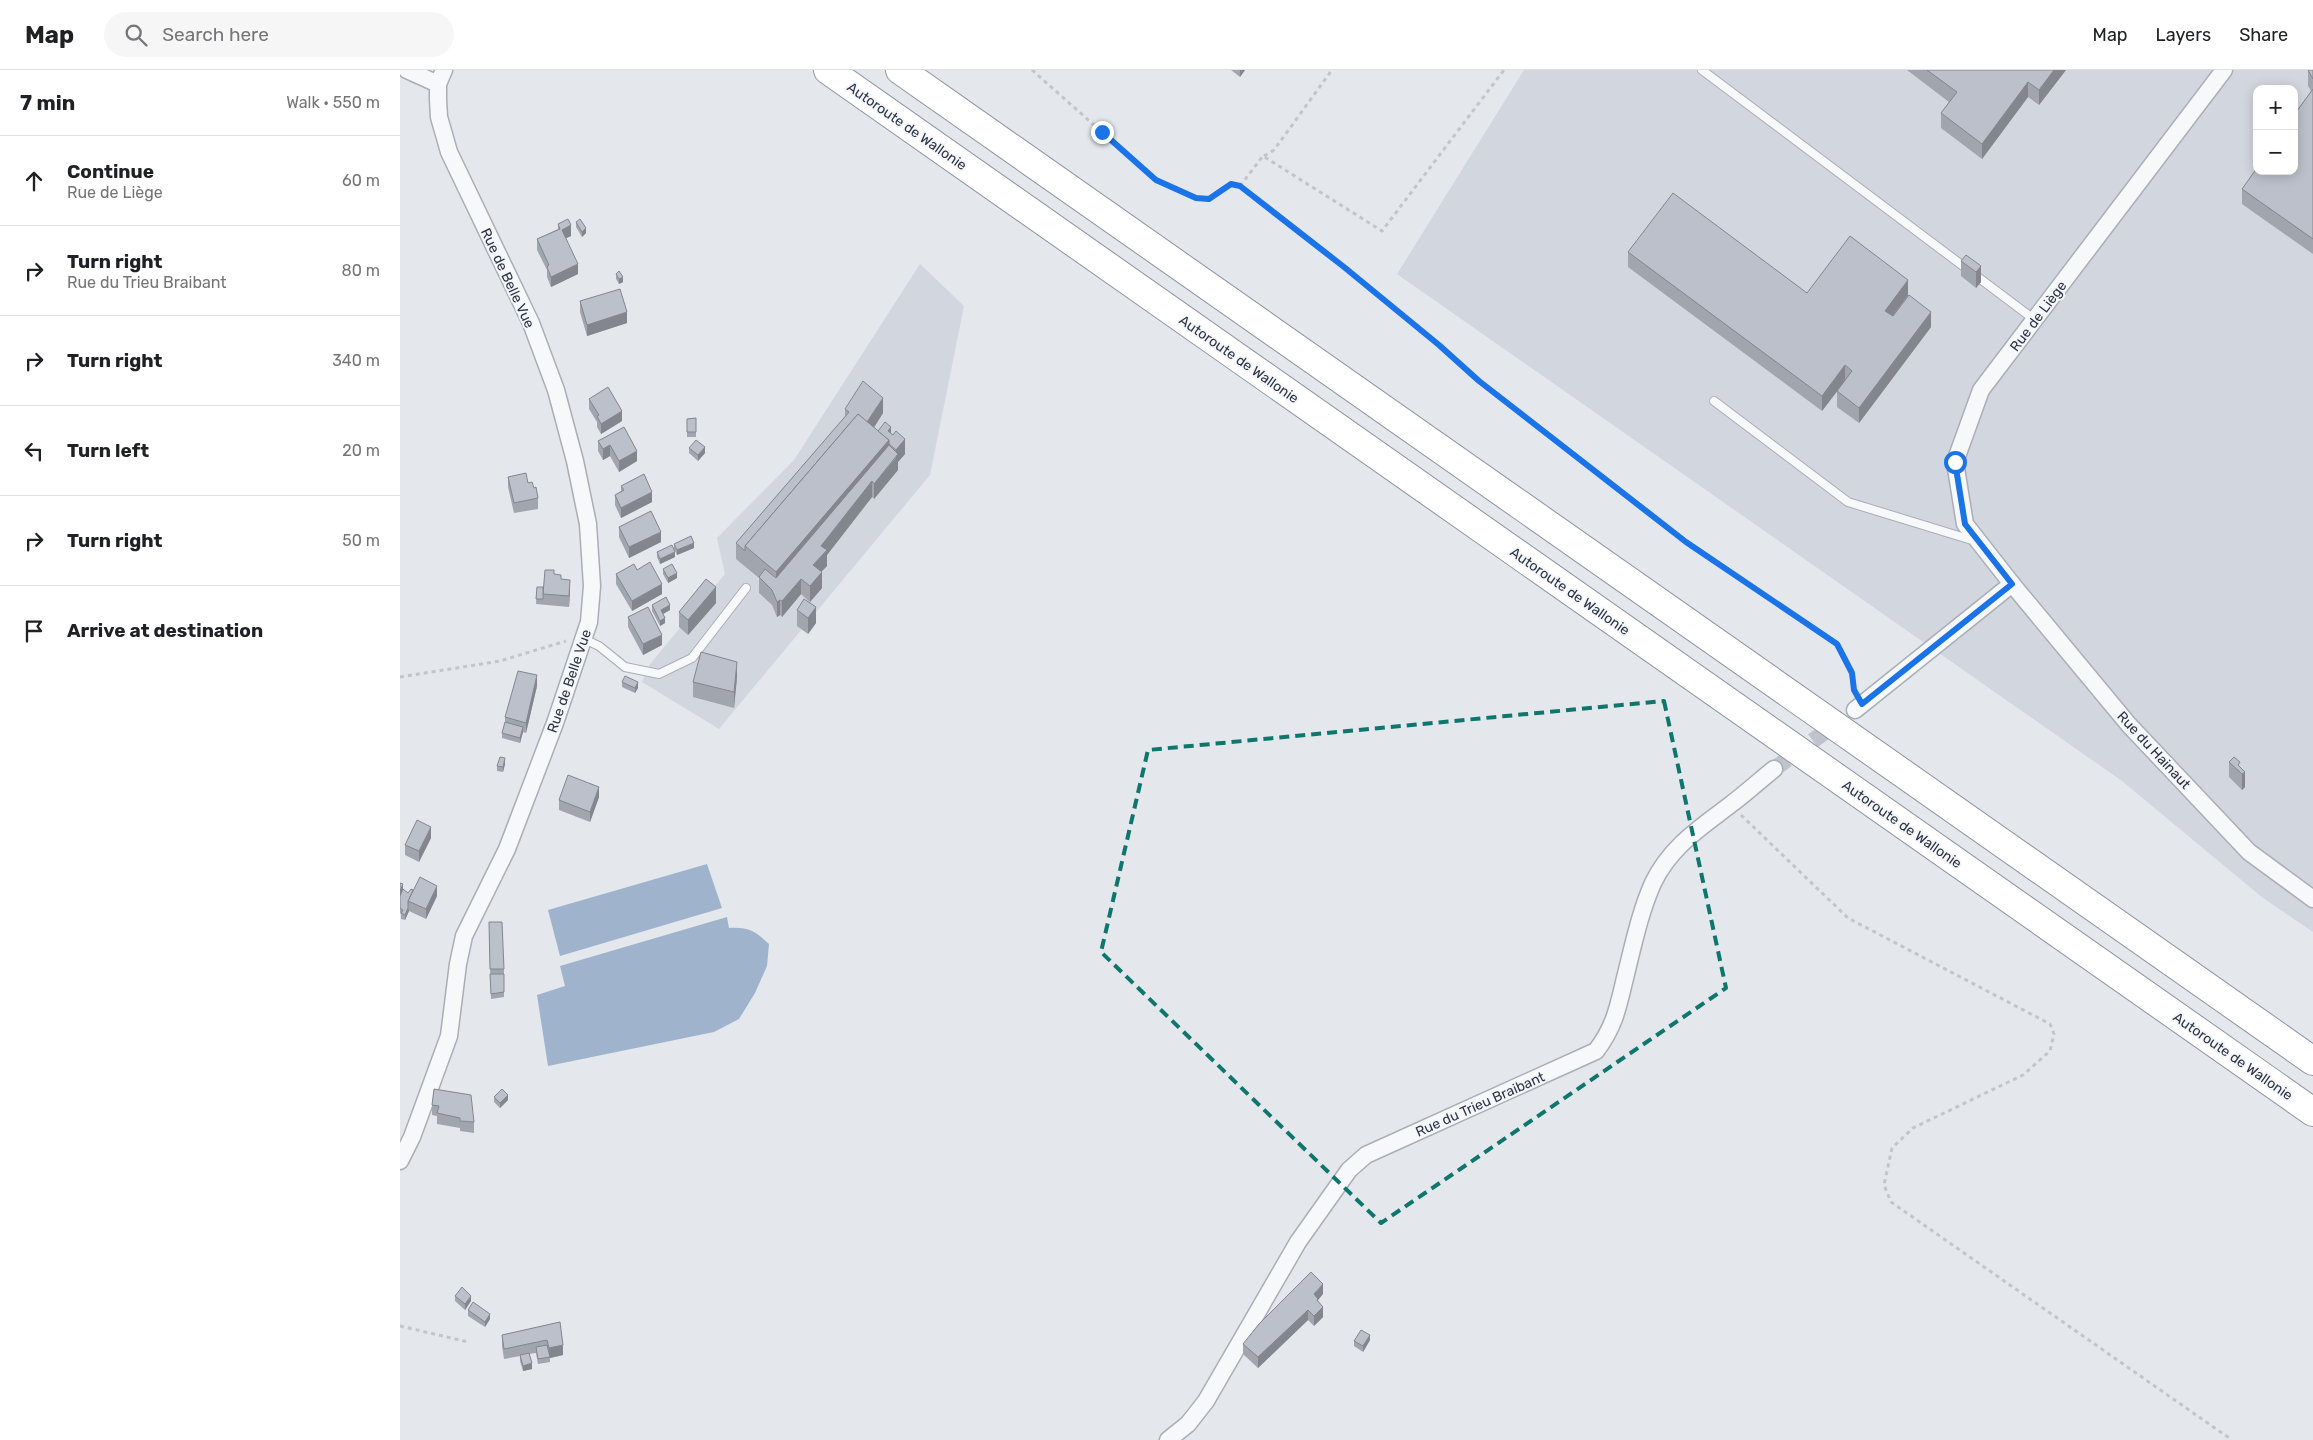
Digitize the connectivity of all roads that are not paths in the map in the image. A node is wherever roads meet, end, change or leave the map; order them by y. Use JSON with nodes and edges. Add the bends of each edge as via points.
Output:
{"nodes":[{"id":1,"x":407,"y":70,"type":"edge"},
{"id":2,"x":828,"y":70,"type":"edge"},
{"id":3,"x":900,"y":70,"type":"edge"},
{"id":4,"x":1702,"y":70,"type":"edge"},
{"id":5,"x":2224,"y":70,"type":"edge"},
{"id":6,"x":441,"y":77,"type":"edge"},
{"id":7,"x":2035,"y":320,"type":"junction"},
{"id":8,"x":1714,"y":401,"type":"dead end"},
{"id":9,"x":1979,"y":542,"type":"junction"},
{"id":10,"x":2012,"y":584,"type":"junction"},
{"id":11,"x":746,"y":588,"type":"dead end"},
{"id":12,"x":584,"y":639,"type":"junction"},
{"id":13,"x":1858,"y":707,"type":"tunnel mouth"},
{"id":14,"x":1774,"y":769,"type":"tunnel mouth"},
{"id":15,"x":2313,"y":899,"type":"edge"},
{"id":16,"x":2313,"y":1061,"type":"edge"},
{"id":17,"x":2313,"y":1112,"type":"edge"},
{"id":18,"x":400,"y":1161,"type":"edge"},
{"id":19,"x":1168,"y":1440,"type":"edge"}],
"edges":[{"from":1,"to":6,"type":"street"},
{"from":2,"to":17,"type":"highway","name":"Autoroute de Wallonie"},
{"from":3,"to":16,"type":"highway"},
{"from":4,"to":7,"type":"lane"},
{"from":5,"to":7,"type":"street","name":"Rue de Liège"},
{"from":6,"to":12,"type":"street","name":"Rue de Belle Vue","via":[[439,117],[449,152],[530,323],[556,390],[575,461],[588,524],[592,586]]},
{"from":7,"to":9,"type":"street","name":"Rue de Liège","via":[[1981,390],[1955,462],[1965,524]]},
{"from":8,"to":9,"type":"lane","via":[[1848,502]]},
{"from":9,"to":10,"type":"street","name":"Rue de Liège"},
{"from":10,"to":13,"type":"street"},
{"from":10,"to":15,"type":"street","name":"Rue du Hainaut","via":[[2129,725],[2249,852]]},
{"from":11,"to":12,"type":"lane","via":[[692,658],[659,674],[625,667],[599,646]]},
{"from":12,"to":18,"type":"street","name":"Rue de Belle Vue","via":[[507,849],[464,936],[449,1036]]},
{"from":14,"to":19,"type":"street","name":"Rue du Trieu Braibant","via":[[1688,836],[1669,856],[1654,883],[1641,919],[1618,1012],[1608,1035],[1596,1051],[1366,1155],[1349,1170],[1298,1242],[1206,1401],[1188,1424]]}]}
